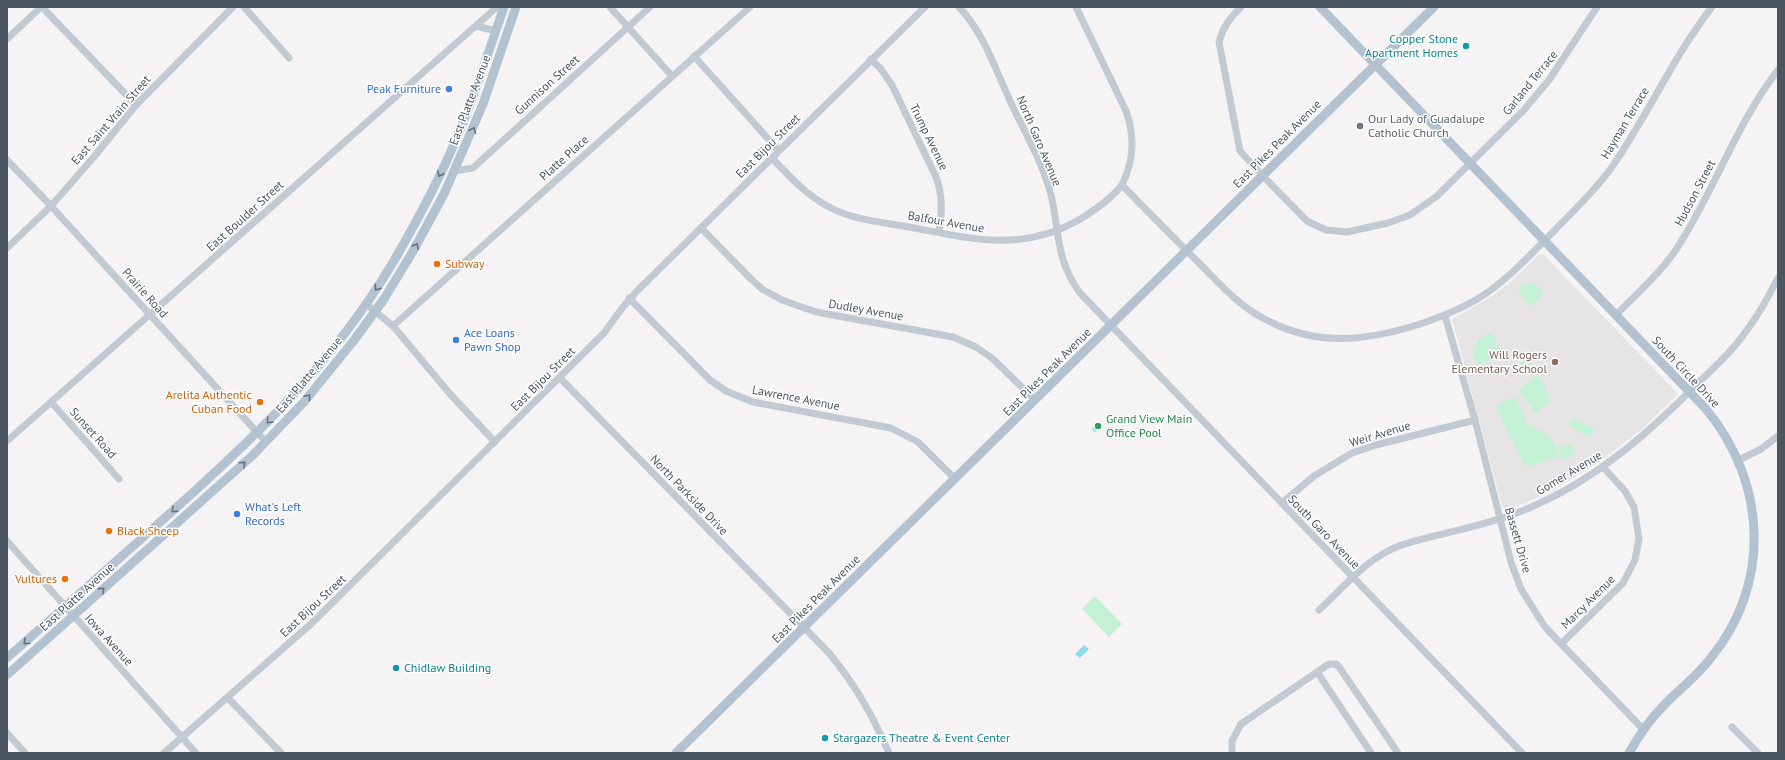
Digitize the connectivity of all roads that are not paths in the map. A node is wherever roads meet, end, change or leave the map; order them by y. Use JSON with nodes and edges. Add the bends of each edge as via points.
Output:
{"nodes":[{"id":1,"x":41,"y":7,"type":"edge"},
{"id":2,"x":233,"y":7,"type":"edge"},
{"id":3,"x":244,"y":7,"type":"edge"},
{"id":4,"x":497,"y":7,"type":"edge"},
{"id":5,"x":504,"y":7,"type":"edge"},
{"id":6,"x":516,"y":7,"type":"edge"},
{"id":7,"x":610,"y":7,"type":"edge"},
{"id":8,"x":650,"y":7,"type":"edge"},
{"id":9,"x":750,"y":7,"type":"edge"},
{"id":10,"x":925,"y":7,"type":"edge"},
{"id":11,"x":959,"y":7,"type":"edge"},
{"id":12,"x":1076,"y":7,"type":"edge"},
{"id":13,"x":1241,"y":7,"type":"edge"},
{"id":14,"x":1320,"y":7,"type":"edge"},
{"id":15,"x":1434,"y":7,"type":"edge"},
{"id":16,"x":1597,"y":7,"type":"edge"},
{"id":17,"x":1712,"y":7,"type":"edge"},
{"id":18,"x":476,"y":26,"type":"junction"},
{"id":19,"x":628,"y":27,"type":"junction"},
{"id":20,"x":496,"y":31,"type":"junction"},
{"id":21,"x":7,"y":39,"type":"edge"},
{"id":22,"x":694,"y":56,"type":"junction"},
{"id":23,"x":289,"y":58,"type":"dead end"},
{"id":24,"x":871,"y":59,"type":"junction"},
{"id":25,"x":1375,"y":64,"type":"junction"},
{"id":26,"x":1778,"y":70,"type":"edge"},
{"id":27,"x":672,"y":76,"type":"junction"},
{"id":28,"x":136,"y":105,"type":"junction"},
{"id":29,"x":457,"y":138,"type":"junction"},
{"id":30,"x":778,"y":151,"type":"junction"},
{"id":31,"x":772,"y":158,"type":"junction"},
{"id":32,"x":7,"y":160,"type":"edge"},
{"id":33,"x":1470,"y":164,"type":"junction"},
{"id":34,"x":455,"y":171,"type":"junction"},
{"id":35,"x":1262,"y":175,"type":"junction"},
{"id":36,"x":1122,"y":185,"type":"junction"},
{"id":37,"x":433,"y":188,"type":"junction"},
{"id":38,"x":51,"y":206,"type":"junction"},
{"id":39,"x":426,"y":228,"type":"junction"},
{"id":40,"x":700,"y":228,"type":"junction"},
{"id":41,"x":1056,"y":231,"type":"junction"},
{"id":42,"x":939,"y":232,"type":"junction"},
{"id":43,"x":1544,"y":241,"type":"junction"},
{"id":44,"x":7,"y":248,"type":"edge"},
{"id":45,"x":1186,"y":250,"type":"junction"},
{"id":46,"x":1778,"y":278,"type":"edge"},
{"id":47,"x":629,"y":298,"type":"junction"},
{"id":48,"x":366,"y":304,"type":"junction"},
{"id":49,"x":375,"y":311,"type":"junction"},
{"id":50,"x":150,"y":314,"type":"junction"},
{"id":51,"x":1616,"y":315,"type":"junction"},
{"id":52,"x":1445,"y":316,"type":"junction"},
{"id":53,"x":1111,"y":325,"type":"junction"},
{"id":54,"x":393,"y":326,"type":"junction"},
{"id":55,"x":560,"y":378,"type":"junction"},
{"id":56,"x":1690,"y":392,"type":"junction"},
{"id":57,"x":1035,"y":400,"type":"junction"},
{"id":58,"x":51,"y":402,"type":"junction"},
{"id":59,"x":1474,"y":420,"type":"junction"},
{"id":60,"x":258,"y":433,"type":"junction"},
{"id":61,"x":1778,"y":436,"type":"edge"},
{"id":62,"x":7,"y":441,"type":"edge"},
{"id":63,"x":266,"y":442,"type":"junction"},
{"id":64,"x":495,"y":442,"type":"junction"},
{"id":65,"x":1738,"y":460,"type":"junction"},
{"id":66,"x":1603,"y":467,"type":"junction"},
{"id":67,"x":119,"y":479,"type":"dead end"},
{"id":68,"x":955,"y":479,"type":"junction"},
{"id":69,"x":1282,"y":503,"type":"junction"},
{"id":70,"x":1500,"y":520,"type":"junction"},
{"id":71,"x":7,"y":541,"type":"edge"},
{"id":72,"x":1353,"y":578,"type":"junction"},
{"id":73,"x":65,"y":606,"type":"junction"},
{"id":74,"x":1319,"y":610,"type":"dead end"},
{"id":75,"x":73,"y":616,"type":"junction"},
{"id":76,"x":804,"y":627,"type":"junction"},
{"id":77,"x":1561,"y":644,"type":"junction"},
{"id":78,"x":7,"y":658,"type":"edge"},
{"id":79,"x":1317,"y":672,"type":"junction"},
{"id":80,"x":7,"y":675,"type":"edge"},
{"id":81,"x":228,"y":698,"type":"junction"},
{"id":82,"x":1732,"y":727,"type":"dead end"},
{"id":83,"x":1643,"y":729,"type":"junction"},
{"id":84,"x":7,"y":733,"type":"edge"},
{"id":85,"x":182,"y":738,"type":"junction"},
{"id":86,"x":24,"y":753,"type":"edge"},
{"id":87,"x":164,"y":753,"type":"edge"},
{"id":88,"x":196,"y":753,"type":"edge"},
{"id":89,"x":280,"y":753,"type":"edge"},
{"id":90,"x":676,"y":753,"type":"edge"},
{"id":91,"x":889,"y":753,"type":"edge"},
{"id":92,"x":1232,"y":753,"type":"edge"},
{"id":93,"x":1371,"y":753,"type":"edge"},
{"id":94,"x":1398,"y":753,"type":"edge"},
{"id":95,"x":1522,"y":753,"type":"edge"},
{"id":96,"x":1630,"y":753,"type":"edge"},
{"id":97,"x":1758,"y":753,"type":"edge"}],
"edges":[{"from":1,"to":21,"type":"street"},
{"from":1,"to":28,"type":"street"},
{"from":2,"to":28,"type":"street","name":"East Saint Vrain Street"},
{"from":3,"to":23,"type":"street"},
{"from":4,"to":18,"type":"street","name":"East Boulder Street"},
{"from":5,"to":20,"type":"main road","name":"East Platte Avenue"},
{"from":34,"to":6,"type":"main road","name":"East Platte Avenue","one_way":true,"via":[[483,104]]},
{"from":7,"to":19,"type":"street"},
{"from":8,"to":19,"type":"street","name":"Gunnison Street"},
{"from":9,"to":22,"type":"street","name":"Platte Place"},
{"from":10,"to":24,"type":"street","name":"East Bijou Street"},
{"from":11,"to":41,"type":"street","name":"North Garo Avenue","via":[[982,42],[1043,170],[1051,195]]},
{"from":12,"to":36,"type":"street","via":[[1126,111],[1131,128],[1132,153]]},
{"from":13,"to":35,"type":"street","name":"Garland Terrace","via":[[1224,27],[1219,42],[1237,144],[1240,151]]},
{"from":14,"to":25,"type":"main road","name":"South Circle Drive"},
{"from":15,"to":25,"type":"main road","name":"East Pikes Peak Avenue"},
{"from":16,"to":33,"type":"street","name":"Garland Terrace","via":[[1549,80],[1524,111]]},
{"from":17,"to":43,"type":"street","name":"Hayman Terrace","via":[[1678,55],[1612,167]]},
{"from":18,"to":20,"type":"street"},
{"from":18,"to":50,"type":"street","name":"East Boulder Street"},
{"from":19,"to":27,"type":"street"},
{"from":19,"to":34,"type":"street","name":"Gunnison Street","via":[[473,168]]},
{"from":20,"to":29,"type":"main road","name":"East Platte Avenue"},
{"from":22,"to":27,"type":"street","name":"Platte Place"},
{"from":22,"to":30,"type":"street"},
{"from":24,"to":30,"type":"street","name":"East Bijou Street"},
{"from":24,"to":42,"type":"street","name":"Trump Avenue","via":[[892,84],[940,188],[942,202]]},
{"from":25,"to":33,"type":"main road","name":"South Circle Drive"},
{"from":25,"to":35,"type":"main road","name":"East Pikes Peak Avenue"},
{"from":26,"to":51,"type":"street","name":"Hudson Street","via":[[1765,86],[1745,120],[1690,228],[1677,248],[1651,280]]},
{"from":27,"to":54,"type":"street","name":"Platte Place"},
{"from":28,"to":38,"type":"street","name":"East Saint Vrain Street"},
{"from":29,"to":34,"type":"main road","via":[[459,146],[454,158]]},
{"from":29,"to":37,"type":"main road","name":"East Platte Avenue","one_way":true},
{"from":30,"to":31,"type":"street","name":"East Bijou Street"},
{"from":31,"to":40,"type":"street","name":"East Bijou Street"},
{"from":31,"to":42,"type":"street","name":"Balfour Avenue","via":[[806,192],[831,208],[854,216]]},
{"from":32,"to":38,"type":"street","name":"Prairie Road"},
{"from":33,"to":35,"type":"street","name":"Garland Terrace","via":[[1419,210],[1388,223],[1347,232],[1326,230],[1307,220]]},
{"from":33,"to":43,"type":"main road","name":"South Circle Drive"},
{"from":34,"to":39,"type":"main road","name":"East Platte Avenue"},
{"from":35,"to":45,"type":"main road","name":"East Pikes Peak Avenue"},
{"from":36,"to":41,"type":"street","name":"Balfour Avenue","via":[[1083,218]]},
{"from":36,"to":45,"type":"street","name":"Hayman Terrace"},
{"from":37,"to":39,"type":"main road","via":[[437,196],[429,212]]},
{"from":37,"to":48,"type":"main road","name":"East Platte Avenue","one_way":true,"via":[[392,264]]},
{"from":38,"to":44,"type":"street","name":"East Saint Vrain Street"},
{"from":38,"to":50,"type":"street","name":"Prairie Road"},
{"from":49,"to":39,"type":"main road","name":"East Platte Avenue","one_way":true},
{"from":40,"to":47,"type":"street","name":"East Bijou Street"},
{"from":40,"to":57,"type":"street","name":"Dudley Avenue","via":[[751,279],[772,295],[816,312],[953,337],[976,347],[994,359]]},
{"from":41,"to":42,"type":"street","name":"Balfour Avenue","via":[[1010,241],[985,240]]},
{"from":41,"to":53,"type":"street","name":"North Garo Avenue","via":[[1061,258],[1068,276],[1080,293]]},
{"from":43,"to":51,"type":"main road","name":"South Circle Drive"},
{"from":43,"to":52,"type":"street","name":"Hayman Terrace","via":[[1494,288]]},
{"from":45,"to":52,"type":"street","name":"Hayman Terrace","via":[[1242,305],[1260,317],[1303,335],[1330,339],[1358,338],[1395,332]]},
{"from":45,"to":53,"type":"main road","name":"East Pikes Peak Avenue"},
{"from":46,"to":56,"type":"street","name":"Gomer Avenue","via":[[1764,306],[1738,342]]},
{"from":47,"to":55,"type":"street","name":"East Bijou Street","via":[[607,331]]},
{"from":47,"to":68,"type":"street","name":"Lawrence Avenue","via":[[710,380],[726,392],[753,402],[892,428],[918,442]]},
{"from":48,"to":49,"type":"street"},
{"from":48,"to":60,"type":"main road","name":"East Platte Avenue","one_way":true,"via":[[312,375]]},
{"from":49,"to":54,"type":"street"},
{"from":63,"to":49,"type":"main road","name":"East Platte Avenue","one_way":true,"via":[[318,387]]},
{"from":50,"to":58,"type":"street","name":"East Boulder Street"},
{"from":50,"to":60,"type":"street","name":"Prairie Road"},
{"from":51,"to":56,"type":"main road","name":"South Circle Drive"},
{"from":52,"to":59,"type":"street","name":"Bassett Drive"},
{"from":53,"to":57,"type":"main road","name":"East Pikes Peak Avenue"},
{"from":53,"to":69,"type":"street","name":"South Garo Avenue"},
{"from":54,"to":64,"type":"street","via":[[451,395]]},
{"from":55,"to":64,"type":"street","name":"East Bijou Street"},
{"from":55,"to":76,"type":"street","name":"North Parkside Drive"},
{"from":56,"to":65,"type":"main road","name":"South Circle Drive","via":[[1723,431]]},
{"from":56,"to":66,"type":"street","name":"Gomer Avenue","via":[[1633,444]]},
{"from":57,"to":68,"type":"main road","name":"East Pikes Peak Avenue"},
{"from":58,"to":62,"type":"street","name":"East Boulder Street"},
{"from":58,"to":67,"type":"street","name":"Sunset Road"},
{"from":59,"to":69,"type":"street","name":"Weir Avenue","via":[[1352,453],[1314,476]]},
{"from":59,"to":70,"type":"street","name":"Bassett Drive"},
{"from":60,"to":63,"type":"street","name":"Prairie Road"},
{"from":60,"to":73,"type":"main road","name":"East Platte Avenue","one_way":true},
{"from":61,"to":65,"type":"street","via":[[1761,449]]},
{"from":75,"to":63,"type":"main road","name":"East Platte Avenue","one_way":true},
{"from":64,"to":81,"type":"street","name":"East Bijou Street","via":[[312,623]]},
{"from":65,"to":83,"type":"main road","name":"South Circle Drive","via":[[1752,508],[1754,539],[1751,572],[1744,599],[1730,630],[1716,652]]},
{"from":66,"to":70,"type":"street","name":"Gomer Avenue","via":[[1572,486]]},
{"from":66,"to":77,"type":"street","name":"Marcy Avenue","via":[[1625,491],[1634,507],[1639,539],[1635,560],[1623,583]]},
{"from":68,"to":76,"type":"main road","name":"East Pikes Peak Avenue"},
{"from":69,"to":72,"type":"street","name":"South Garo Avenue"},
{"from":70,"to":72,"type":"street","name":"Gomer Avenue","via":[[1396,547],[1378,556]]},
{"from":70,"to":77,"type":"street","name":"Bassett Drive","via":[[1521,589],[1537,616]]},
{"from":71,"to":73,"type":"street","name":"Iowa Avenue"},
{"from":72,"to":74,"type":"street","name":"Gomer Avenue"},
{"from":72,"to":95,"type":"street","name":"South Garo Avenue"},
{"from":73,"to":75,"type":"street","name":"Iowa Avenue"},
{"from":73,"to":78,"type":"main road","name":"East Platte Avenue","one_way":true},
{"from":75,"to":80,"type":"main road","name":"East Platte Avenue"},
{"from":75,"to":85,"type":"street","name":"Iowa Avenue"},
{"from":76,"to":90,"type":"main road","name":"East Pikes Peak Avenue"},
{"from":76,"to":91,"type":"street","name":"North Parkside Drive","via":[[829,653],[853,684],[868,708]]},
{"from":77,"to":83,"type":"street","name":"Bassett Drive"},
{"from":79,"to":92,"type":"street","via":[[1241,724],[1232,741]]},
{"from":79,"to":93,"type":"street"},
{"from":79,"to":94,"type":"street","via":[[1329,664],[1336,664],[1339,667]]},
{"from":81,"to":85,"type":"street","name":"East Bijou Street"},
{"from":81,"to":89,"type":"street"},
{"from":82,"to":97,"type":"street"},
{"from":83,"to":96,"type":"main road","name":"South Circle Drive"},
{"from":84,"to":86,"type":"street"},
{"from":85,"to":87,"type":"street","name":"East Bijou Street"},
{"from":85,"to":88,"type":"street","name":"Iowa Avenue"}]}
